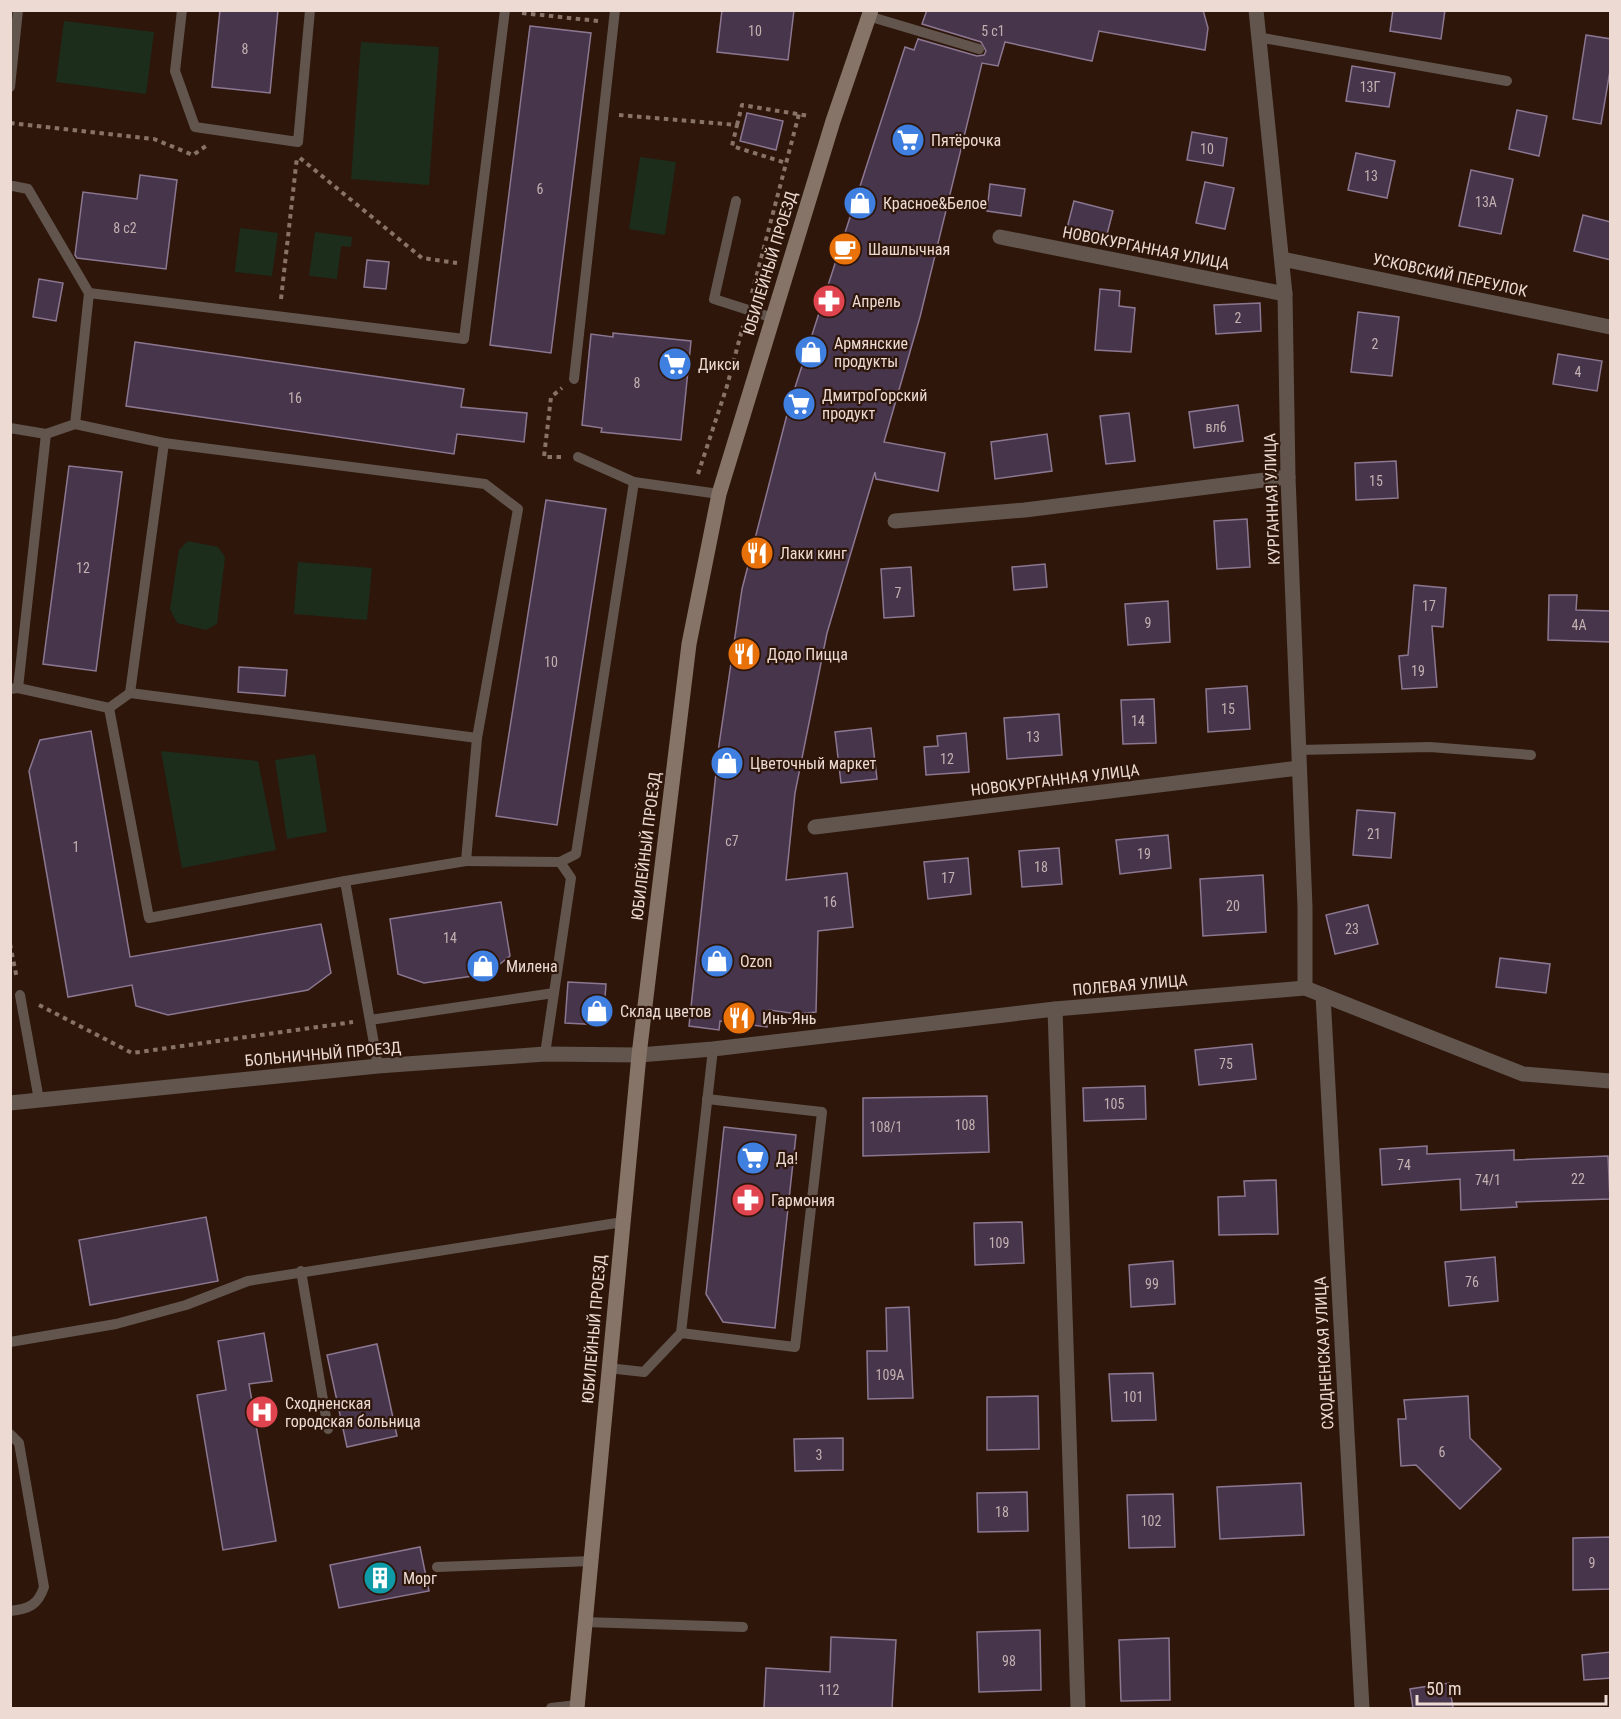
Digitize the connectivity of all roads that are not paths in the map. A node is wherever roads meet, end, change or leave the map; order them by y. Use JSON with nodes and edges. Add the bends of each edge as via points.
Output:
{"nodes":[{"id":1,"x":18,"y":10,"type":"edge"},
{"id":2,"x":182,"y":10,"type":"edge"},
{"id":3,"x":310,"y":10,"type":"edge"},
{"id":4,"x":615,"y":10,"type":"edge"},
{"id":5,"x":1256,"y":10,"type":"edge"},
{"id":6,"x":505,"y":11,"type":"edge"},
{"id":7,"x":869,"y":13,"type":"edge"},
{"id":8,"x":1257,"y":37,"type":"junction"},
{"id":9,"x":979,"y":49,"type":"dead end"},
{"id":10,"x":1507,"y":81,"type":"dead end"},
{"id":11,"x":10,"y":87,"type":"edge"},
{"id":12,"x":14,"y":186,"type":"dead end"},
{"id":13,"x":736,"y":201,"type":"dead end"},
{"id":14,"x":1000,"y":237,"type":"dead end"},
{"id":15,"x":1282,"y":259,"type":"junction"},
{"id":16,"x":89,"y":292,"type":"junction"},
{"id":17,"x":1285,"y":294,"type":"junction"},
{"id":18,"x":772,"y":318,"type":"junction"},
{"id":19,"x":1611,"y":327,"type":"edge"},
{"id":20,"x":574,"y":379,"type":"road end"},
{"id":21,"x":75,"y":424,"type":"junction"},
{"id":22,"x":10,"y":428,"type":"edge"},
{"id":23,"x":46,"y":434,"type":"junction"},
{"id":24,"x":164,"y":443,"type":"junction"},
{"id":25,"x":578,"y":457,"type":"road end"},
{"id":26,"x":1288,"y":477,"type":"junction"},
{"id":27,"x":634,"y":482,"type":"junction"},
{"id":28,"x":719,"y":494,"type":"junction"},
{"id":29,"x":896,"y":521,"type":"dead end"},
{"id":30,"x":14,"y":689,"type":"edge"},
{"id":31,"x":130,"y":693,"type":"junction"},
{"id":32,"x":109,"y":708,"type":"junction"},
{"id":33,"x":477,"y":738,"type":"junction"},
{"id":34,"x":1299,"y":750,"type":"junction"},
{"id":35,"x":1531,"y":755,"type":"dead end"},
{"id":36,"x":1299,"y":768,"type":"junction"},
{"id":37,"x":815,"y":827,"type":"dead end"},
{"id":38,"x":466,"y":861,"type":"junction"},
{"id":39,"x":560,"y":862,"type":"junction"},
{"id":40,"x":345,"y":881,"type":"junction"},
{"id":41,"x":1305,"y":988,"type":"junction"},
{"id":42,"x":554,"y":993,"type":"junction"},
{"id":43,"x":20,"y":995,"type":"road end"},
{"id":44,"x":1323,"y":995,"type":"junction"},
{"id":45,"x":1055,"y":1009,"type":"junction"},
{"id":46,"x":370,"y":1020,"type":"junction"},
{"id":47,"x":712,"y":1049,"type":"junction"},
{"id":48,"x":545,"y":1054,"type":"junction"},
{"id":49,"x":639,"y":1055,"type":"junction"},
{"id":50,"x":378,"y":1066,"type":"junction"},
{"id":51,"x":1611,"y":1081,"type":"edge"},
{"id":52,"x":707,"y":1099,"type":"junction"},
{"id":53,"x":39,"y":1100,"type":"junction"},
{"id":54,"x":10,"y":1103,"type":"edge"},
{"id":55,"x":622,"y":1222,"type":"junction"},
{"id":56,"x":301,"y":1271,"type":"junction"},
{"id":57,"x":681,"y":1333,"type":"junction"},
{"id":58,"x":10,"y":1342,"type":"edge"},
{"id":59,"x":608,"y":1368,"type":"junction"},
{"id":60,"x":328,"y":1429,"type":"dead end"},
{"id":61,"x":10,"y":1434,"type":"edge"},
{"id":62,"x":591,"y":1561,"type":"junction"},
{"id":63,"x":437,"y":1567,"type":"dead end"},
{"id":64,"x":10,"y":1611,"type":"edge"},
{"id":65,"x":584,"y":1622,"type":"junction"},
{"id":66,"x":742,"y":1627,"type":"dead end"},
{"id":67,"x":577,"y":1707,"type":"edge"},
{"id":68,"x":551,"y":1708,"type":"edge"},
{"id":69,"x":1077,"y":1708,"type":"edge"},
{"id":70,"x":1362,"y":1708,"type":"edge"}],
"edges":[{"from":1,"to":11,"type":"lane"},
{"from":2,"to":3,"type":"lane","via":[[175,71],[195,128],[298,142]]},
{"from":4,"to":20,"type":"lane"},
{"from":5,"to":8,"type":"street","name":"КУРГАННАЯ УЛИЦА"},
{"from":6,"to":16,"type":"lane","via":[[464,339]]},
{"from":7,"to":9,"type":"lane"},
{"from":7,"to":18,"type":"main road","name":"ЮБИЛЕЙНЫЙ ПРОЕЗД"},
{"from":8,"to":10,"type":"lane"},
{"from":8,"to":15,"type":"street","name":"КУРГАННАЯ УЛИЦА"},
{"from":12,"to":16,"type":"lane","via":[[28,189]]},
{"from":13,"to":18,"type":"lane","via":[[714,299]]},
{"from":14,"to":17,"type":"street","name":"НОВОКУРГАННАЯ УЛИЦА"},
{"from":15,"to":17,"type":"street","name":"КУРГАННАЯ УЛИЦА"},
{"from":15,"to":19,"type":"street","name":"УСКОВСКИЙ ПЕРЕУЛОК"},
{"from":16,"to":21,"type":"lane"},
{"from":17,"to":26,"type":"street","name":"КУРГАННАЯ УЛИЦА"},
{"from":18,"to":28,"type":"main road","name":"ЮБИЛЕЙНЫЙ ПРОЕЗД"},
{"from":21,"to":23,"type":"lane"},
{"from":21,"to":24,"type":"lane"},
{"from":22,"to":23,"type":"lane"},
{"from":23,"to":30,"type":"lane"},
{"from":24,"to":31,"type":"lane"},
{"from":24,"to":33,"type":"lane","via":[[485,484],[518,509]]},
{"from":25,"to":27,"type":"lane"},
{"from":26,"to":29,"type":"street","via":[[1025,510]]},
{"from":26,"to":34,"type":"street","name":"КУРГАННАЯ УЛИЦА"},
{"from":27,"to":28,"type":"lane"},
{"from":27,"to":39,"type":"lane","via":[[576,854]]},
{"from":28,"to":49,"type":"main road","name":"ЮБИЛЕЙНЫЙ ПРОЕЗД","via":[[689,644]]},
{"from":30,"to":32,"type":"lane"},
{"from":31,"to":32,"type":"lane"},
{"from":31,"to":33,"type":"lane"},
{"from":32,"to":40,"type":"lane","via":[[149,918]]},
{"from":33,"to":38,"type":"lane"},
{"from":34,"to":35,"type":"lane","via":[[1430,747]]},
{"from":34,"to":36,"type":"street","name":"КУРГАННАЯ УЛИЦА"},
{"from":36,"to":37,"type":"street","name":"НОВОКУРГАННАЯ УЛИЦА"},
{"from":36,"to":41,"type":"street","name":"КУРГАННАЯ УЛИЦА"},
{"from":38,"to":39,"type":"lane"},
{"from":38,"to":40,"type":"lane"},
{"from":39,"to":42,"type":"lane","via":[[571,878]]},
{"from":40,"to":46,"type":"lane"},
{"from":41,"to":44,"type":"street","name":"ПОЛЕВАЯ УЛИЦА"},
{"from":41,"to":45,"type":"street","name":"ПОЛЕВАЯ УЛИЦА"},
{"from":42,"to":46,"type":"lane"},
{"from":42,"to":48,"type":"lane"},
{"from":43,"to":53,"type":"lane"},
{"from":44,"to":51,"type":"street","name":"ПОЛЕВАЯ УЛИЦА","via":[[1524,1074]]},
{"from":44,"to":70,"type":"street","name":"СХОДНЕНСКАЯ УЛИЦА"},
{"from":45,"to":47,"type":"street","name":"ПОЛЕВАЯ УЛИЦА"},
{"from":45,"to":69,"type":"street"},
{"from":46,"to":50,"type":"lane"},
{"from":47,"to":49,"type":"street","name":"ПОЛЕВАЯ УЛИЦА"},
{"from":47,"to":52,"type":"lane"},
{"from":48,"to":49,"type":"street","name":"БОЛЬНИЧНЫЙ ПРОЕЗД"},
{"from":48,"to":50,"type":"street","name":"БОЛЬНИЧНЫЙ ПРОЕЗД"},
{"from":49,"to":55,"type":"main road","name":"ЮБИЛЕЙНЫЙ ПРОЕЗД"},
{"from":50,"to":53,"type":"street","name":"БОЛЬНИЧНЫЙ ПРОЕЗД"},
{"from":52,"to":57,"type":"lane"},
{"from":52,"to":57,"type":"lane","via":[[822,1112],[795,1347]]},
{"from":53,"to":54,"type":"street","name":"БОЛЬНИЧНЫЙ ПРОЕЗД"},
{"from":55,"to":56,"type":"lane"},
{"from":55,"to":59,"type":"main road","name":"ЮБИЛЕЙНЫЙ ПРОЕЗД"},
{"from":56,"to":58,"type":"lane","via":[[248,1281],[186,1305],[116,1324]]},
{"from":56,"to":60,"type":"lane"},
{"from":57,"to":59,"type":"lane","via":[[644,1372]]},
{"from":59,"to":62,"type":"main road","name":"ЮБИЛЕЙНЫЙ ПРОЕЗД"},
{"from":61,"to":64,"type":"lane","via":[[19,1443],[44,1587],[40,1600],[28,1609]]},
{"from":62,"to":63,"type":"lane"},
{"from":62,"to":65,"type":"main road","name":"ЮБИЛЕЙНЫЙ ПРОЕЗД"},
{"from":65,"to":66,"type":"lane"},
{"from":65,"to":67,"type":"main road","name":"ЮБИЛЕЙНЫЙ ПРОЕЗД"},
{"from":67,"to":68,"type":"lane"}]}
